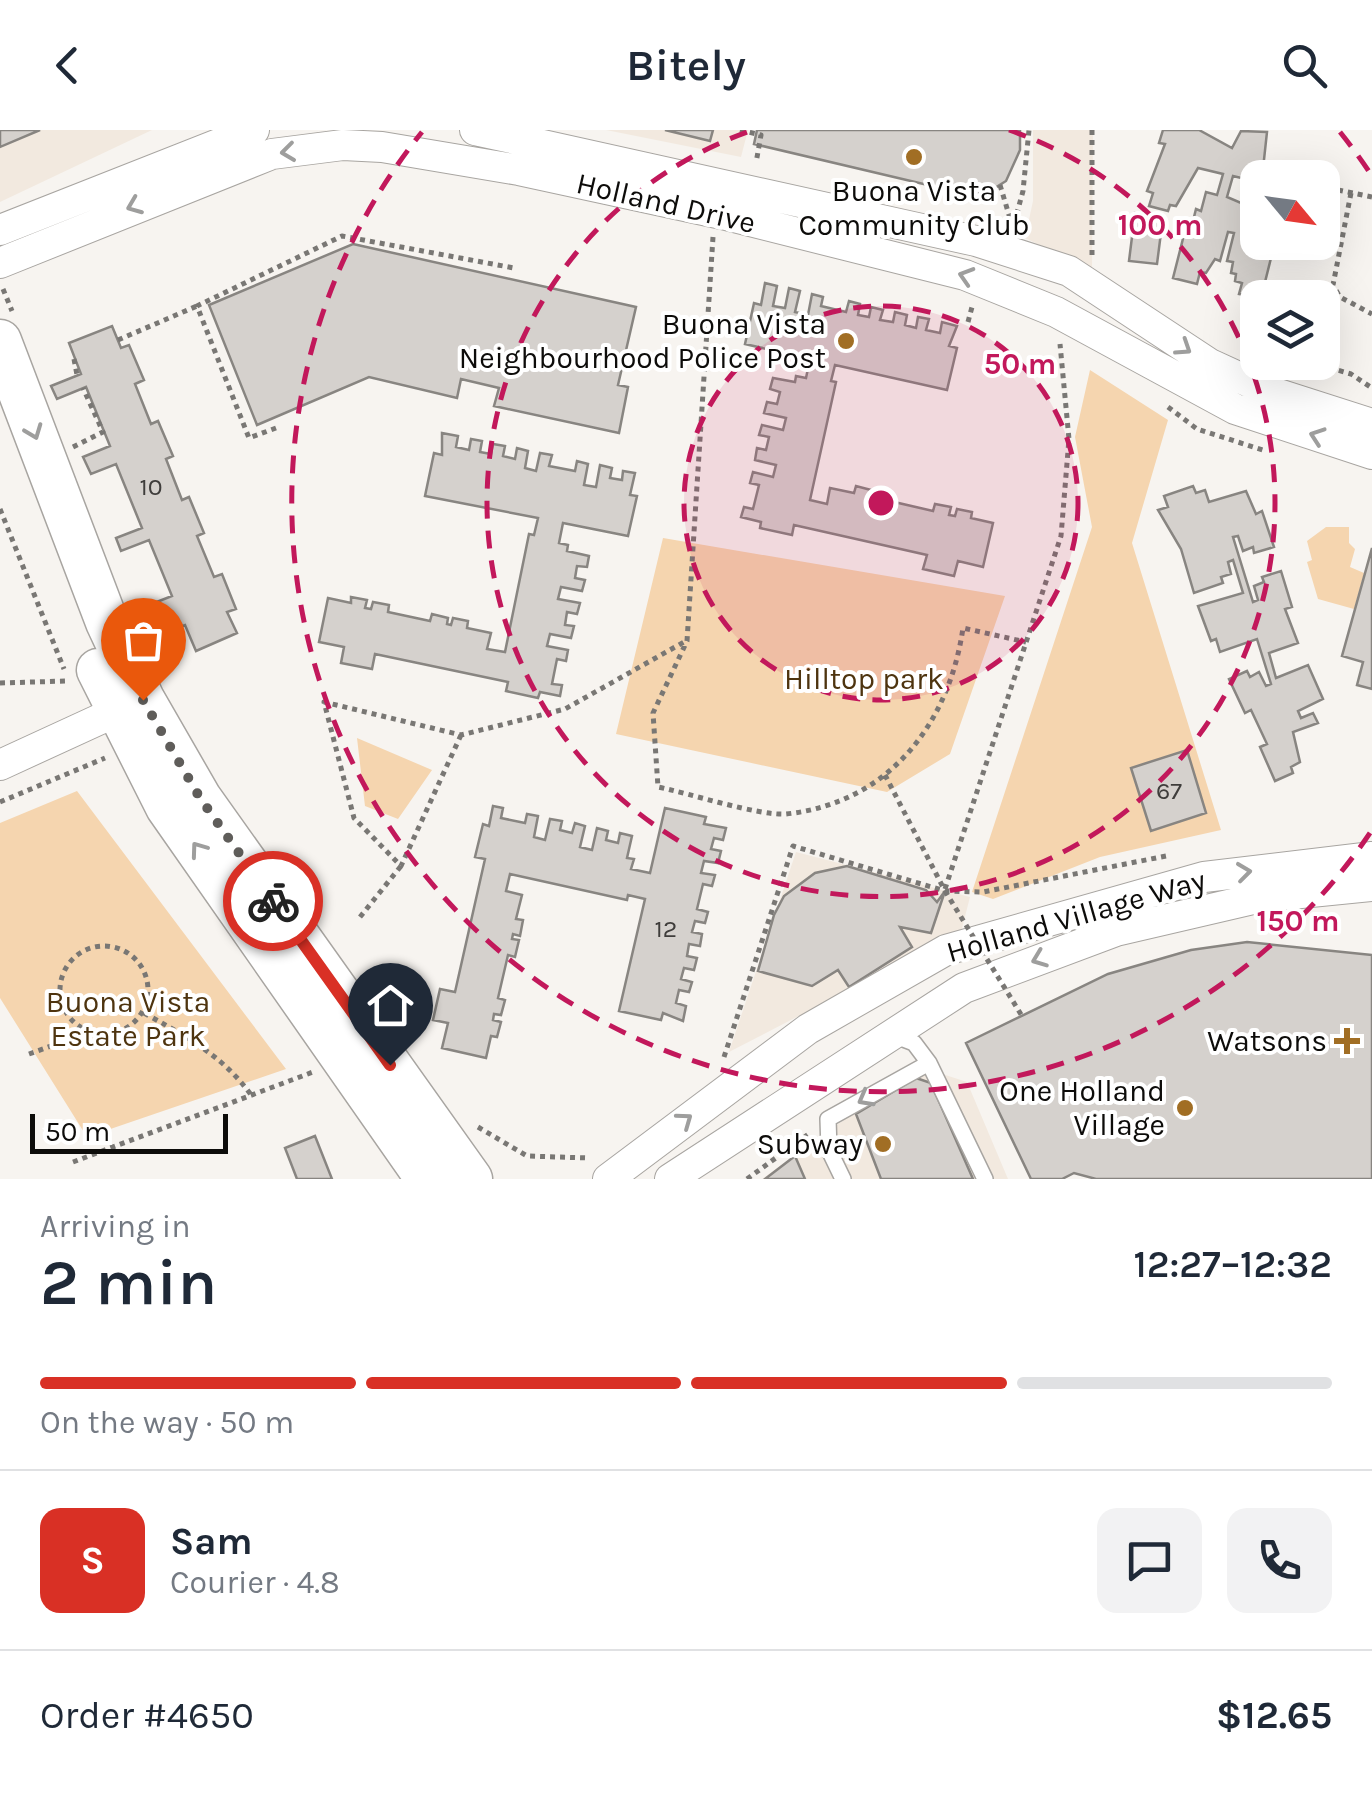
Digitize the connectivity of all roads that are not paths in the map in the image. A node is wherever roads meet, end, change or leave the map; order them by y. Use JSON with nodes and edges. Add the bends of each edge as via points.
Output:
{"nodes":[{"id":1,"x":254,"y":130,"type":"edge"},
{"id":2,"x":475,"y":130,"type":"edge"},
{"id":3,"x":0,"y":230,"type":"edge"},
{"id":4,"x":0,"y":263,"type":"edge"},
{"id":5,"x":7,"y":328,"type":"edge"},
{"id":6,"x":1268,"y":404,"type":"junction"},
{"id":7,"x":0,"y":424,"type":"edge"},
{"id":8,"x":1372,"y":424,"type":"edge"},
{"id":9,"x":1372,"y":454,"type":"edge"},
{"id":10,"x":59,"y":536,"type":"junction"},
{"id":11,"x":129,"y":705,"type":"junction"},
{"id":12,"x":0,"y":765,"type":"edge"},
{"id":13,"x":1372,"y":857,"type":"edge"},
{"id":14,"x":1372,"y":886,"type":"edge"},
{"id":15,"x":890,"y":1034,"type":"junction"},
{"id":16,"x":929,"y":1063,"type":"junction"},
{"id":17,"x":427,"y":1179,"type":"edge"},
{"id":18,"x":471,"y":1179,"type":"edge"},
{"id":19,"x":608,"y":1179,"type":"edge"},
{"id":20,"x":670,"y":1179,"type":"edge"},
{"id":21,"x":843,"y":1179,"type":"edge"},
{"id":22,"x":985,"y":1179,"type":"edge"}],
"edges":[{"from":1,"to":3,"type":"street"},
{"from":2,"to":6,"type":"street","name":"Holland Drive","one_way":true,"via":[[976,240],[1068,271]]},
{"from":6,"to":4,"type":"street","name":"Holland Drive","one_way":true,"via":[[1200,391],[1056,312],[966,275],[722,214],[382,146],[272,154]]},
{"from":5,"to":10,"type":"street","one_way":true},
{"from":6,"to":8,"type":"street","name":"Holland Drive"},
{"from":9,"to":6,"type":"street","name":"Holland Drive","one_way":true},
{"from":7,"to":10,"type":"street"},
{"from":10,"to":11,"type":"street"},
{"from":11,"to":12,"type":"street"},
{"from":17,"to":11,"type":"street","one_way":true,"via":[[167,807]]},
{"from":11,"to":18,"type":"street"},
{"from":19,"to":13,"type":"street","name":"Holland Village Way","one_way":true,"via":[[808,1028],[946,950],[1204,877]]},
{"from":14,"to":15,"type":"street","name":"Holland Village Way","one_way":true,"via":[[1262,897],[1116,930],[964,988]]},
{"from":15,"to":16,"type":"lane","via":[[914,1043]]},
{"from":15,"to":20,"type":"street","name":"Holland Village Way"},
{"from":16,"to":21,"type":"lane","one_way":true,"via":[[828,1119],[829,1150]]},
{"from":16,"to":22,"type":"lane"}]}
